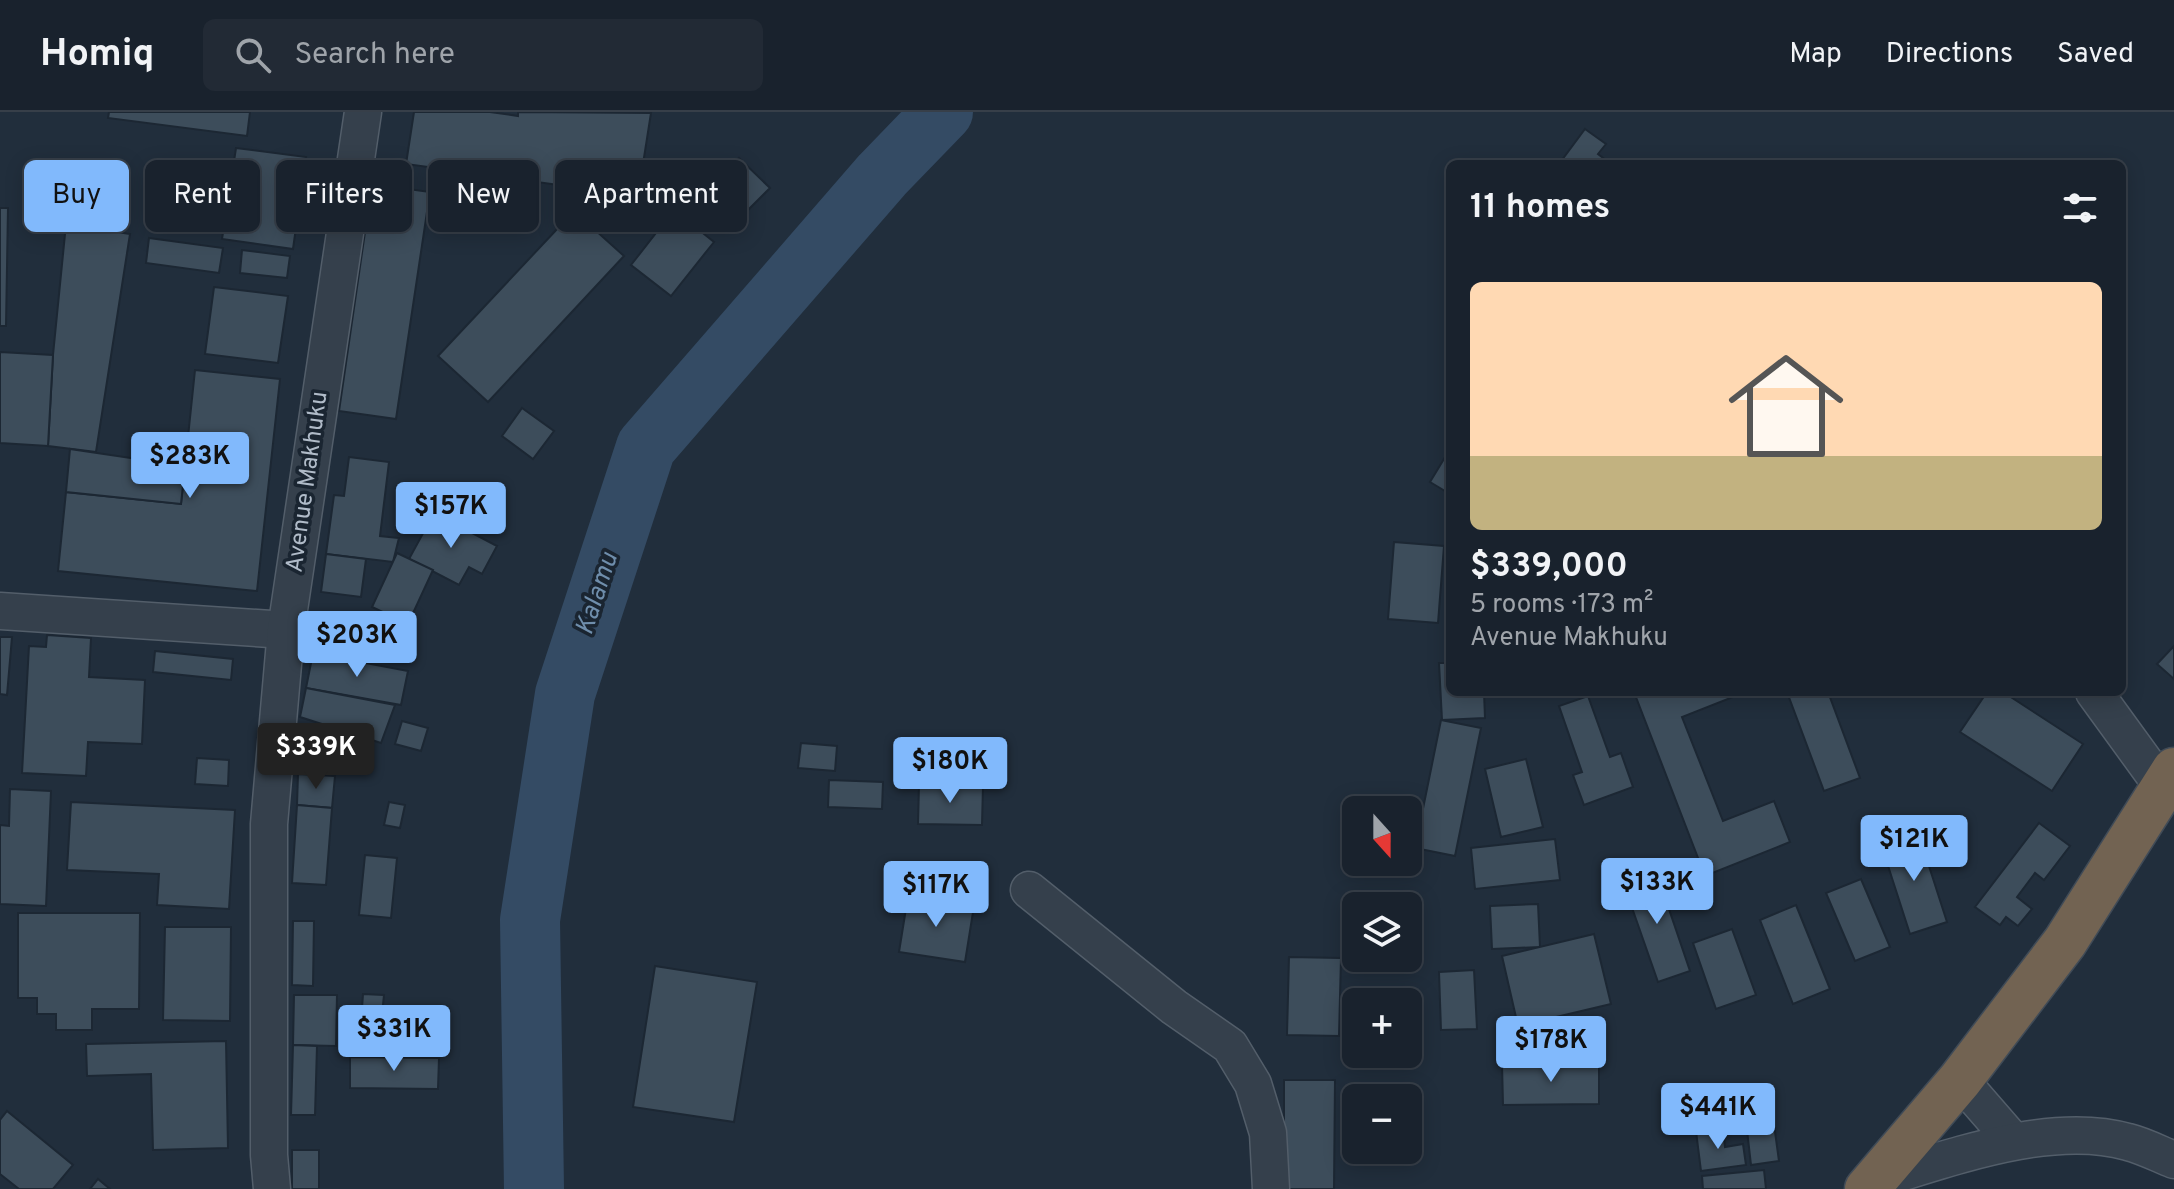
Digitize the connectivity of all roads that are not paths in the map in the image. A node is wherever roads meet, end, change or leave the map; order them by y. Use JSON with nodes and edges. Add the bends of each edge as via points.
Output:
{"nodes":[{"id":1,"x":363,"y":112,"type":"edge"},
{"id":2,"x":0,"y":611,"type":"edge"},
{"id":3,"x":286,"y":630,"type":"junction"},
{"id":4,"x":2097,"y":696,"type":"edge"},
{"id":5,"x":2169,"y":779,"type":"edge"},
{"id":6,"x":1029,"y":890,"type":"dead end"},
{"id":7,"x":1960,"y":1080,"type":"junction"},
{"id":8,"x":2013,"y":1141,"type":"junction"},
{"id":9,"x":2174,"y":1160,"type":"edge"},
{"id":10,"x":1872,"y":1184,"type":"edge"},
{"id":11,"x":272,"y":1189,"type":"edge"},
{"id":12,"x":1271,"y":1189,"type":"edge"}],
"edges":[{"from":1,"to":3,"type":"street","name":"Avenue Makhuku"},
{"from":2,"to":3,"type":"street"},
{"from":3,"to":11,"type":"street","name":"Avenue Makhuku","via":[[269,824]]},
{"from":4,"to":5,"type":"street"},
{"from":5,"to":7,"type":"highway","via":[[2065,942]]},
{"from":6,"to":12,"type":"street","via":[[1230,1046],[1253,1084],[1268,1133]]},
{"from":7,"to":8,"type":"street"},
{"from":7,"to":10,"type":"highway"},
{"from":8,"to":9,"type":"street","via":[[2079,1136],[2127,1141]]},
{"from":8,"to":10,"type":"street"}]}
